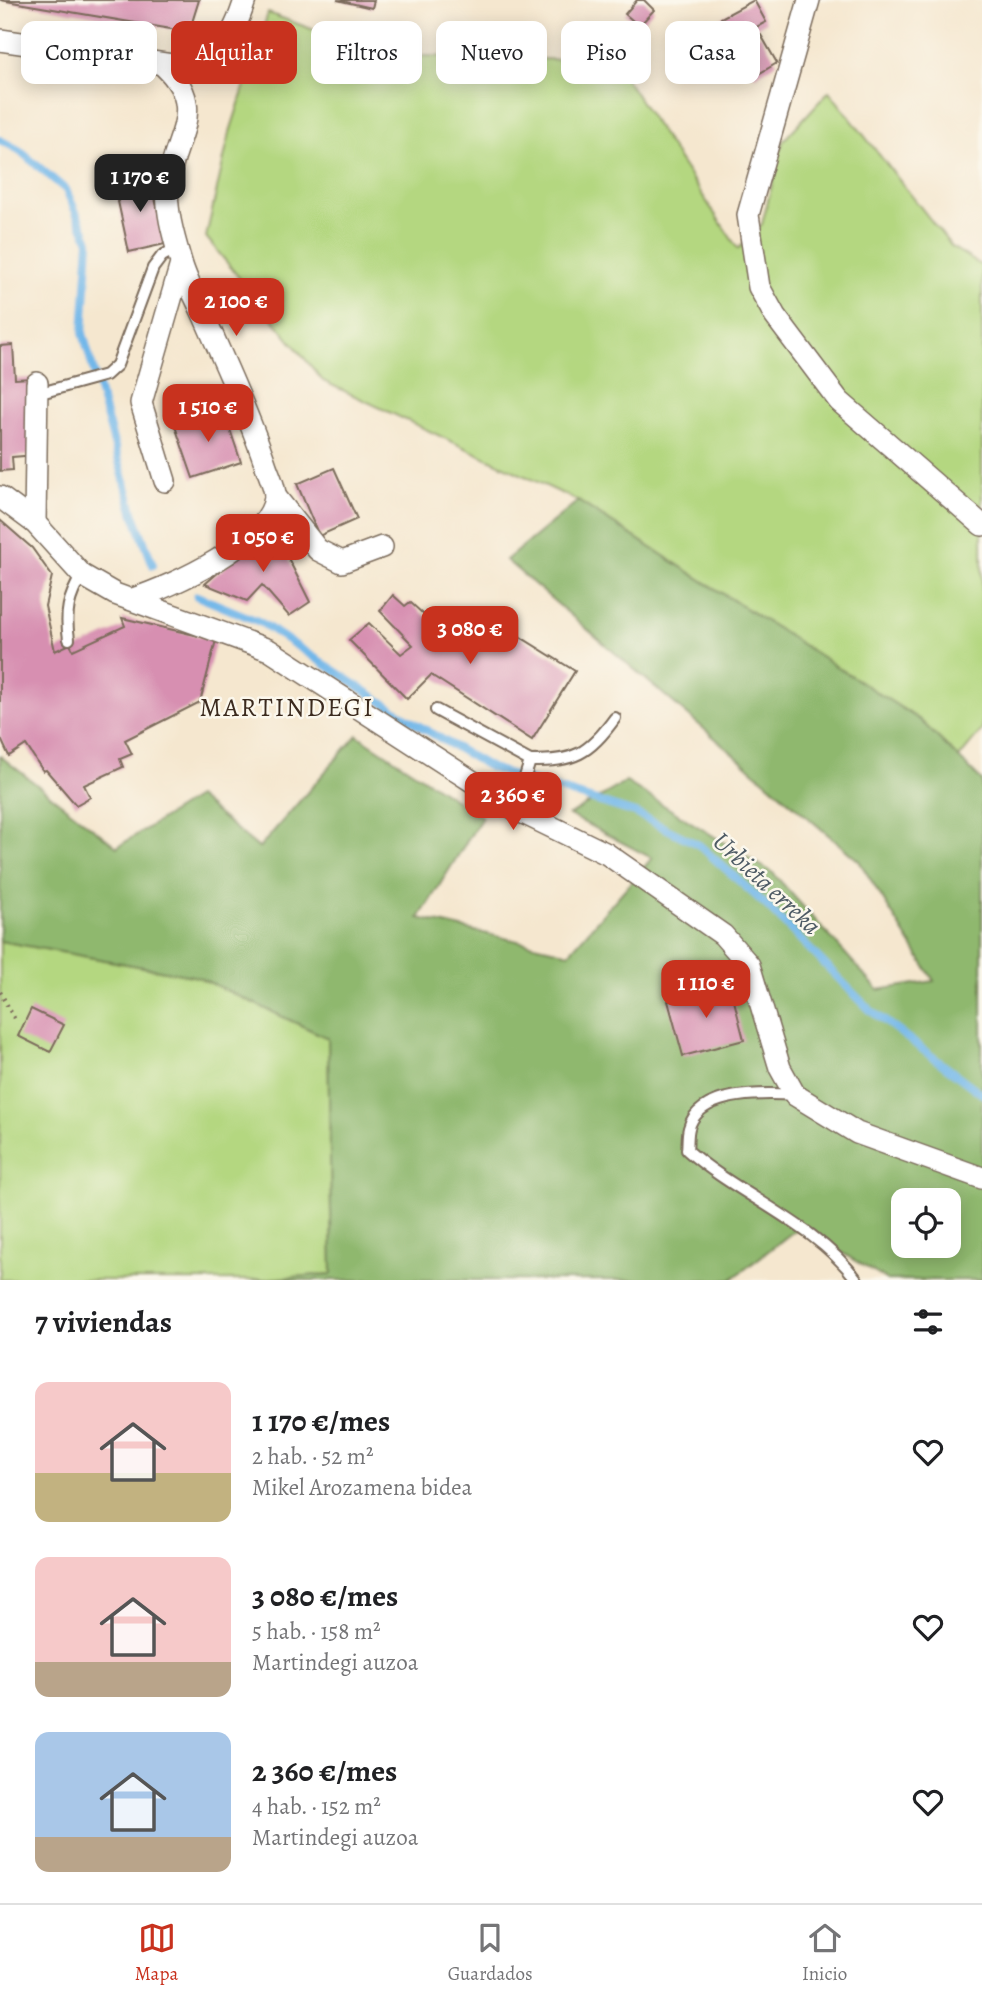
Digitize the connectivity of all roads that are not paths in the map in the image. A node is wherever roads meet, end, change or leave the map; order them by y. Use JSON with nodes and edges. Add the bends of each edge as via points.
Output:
{"nodes":[{"id":1,"x":245,"y":0,"type":"edge"},
{"id":2,"x":809,"y":0,"type":"edge"},
{"id":3,"x":0,"y":40,"type":"edge"},
{"id":4,"x":164,"y":66,"type":"junction"},
{"id":5,"x":179,"y":256,"type":"junction"},
{"id":6,"x":37,"y":388,"type":"joint"},
{"id":7,"x":165,"y":481,"type":"dead end"},
{"id":8,"x":275,"y":496,"type":"junction"},
{"id":9,"x":0,"y":497,"type":"edge"},
{"id":10,"x":35,"y":523,"type":"junction"},
{"id":11,"x":982,"y":525,"type":"edge"},
{"id":12,"x":382,"y":547,"type":"dead end"},
{"id":13,"x":82,"y":575,"type":"junction"},
{"id":14,"x":133,"y":599,"type":"junction"},
{"id":15,"x":69,"y":639,"type":"dead end"},
{"id":16,"x":436,"y":710,"type":"dead end"},
{"id":17,"x":615,"y":718,"type":"dead end"},
{"id":18,"x":529,"y":764,"type":"junction"},
{"id":19,"x":518,"y":801,"type":"junction"},
{"id":20,"x":795,"y":1095,"type":"junction"},
{"id":21,"x":982,"y":1178,"type":"edge"},
{"id":22,"x":857,"y":1280,"type":"edge"}],
"edges":[{"from":1,"to":4,"type":"street","via":[[236,29],[218,50],[193,64]]},
{"from":2,"to":11,"type":"street","via":[[748,215],[758,287],[839,401]]},
{"from":3,"to":4,"type":"street"},
{"from":4,"to":5,"type":"street","via":[[179,83],[187,106],[185,129],[168,182],[167,204]]},
{"from":5,"to":6,"type":"lane","via":[[162,256],[153,268],[117,365],[106,375]]},
{"from":5,"to":7,"type":"street","via":[[141,404]]},
{"from":5,"to":8,"type":"street","via":[[255,433]]},
{"from":6,"to":10,"type":"street"},
{"from":8,"to":12,"type":"street","via":[[318,550],[342,562]]},
{"from":8,"to":14,"type":"street","via":[[267,522],[216,561],[175,585]]},
{"from":9,"to":10,"type":"street"},
{"from":10,"to":13,"type":"street"},
{"from":13,"to":14,"type":"street"},
{"from":13,"to":15,"type":"lane","via":[[65,614]]},
{"from":14,"to":19,"type":"street","via":[[269,650]]},
{"from":16,"to":18,"type":"lane"},
{"from":17,"to":18,"type":"lane","via":[[598,741],[567,761]]},
{"from":18,"to":19,"type":"lane"},
{"from":19,"to":20,"type":"street","via":[[607,854],[723,935],[749,965],[780,1068]]},
{"from":20,"to":21,"type":"street","via":[[857,1133]]},
{"from":20,"to":22,"type":"lane","via":[[751,1093],[710,1103],[689,1126],[687,1150],[713,1173],[785,1215]]}]}
